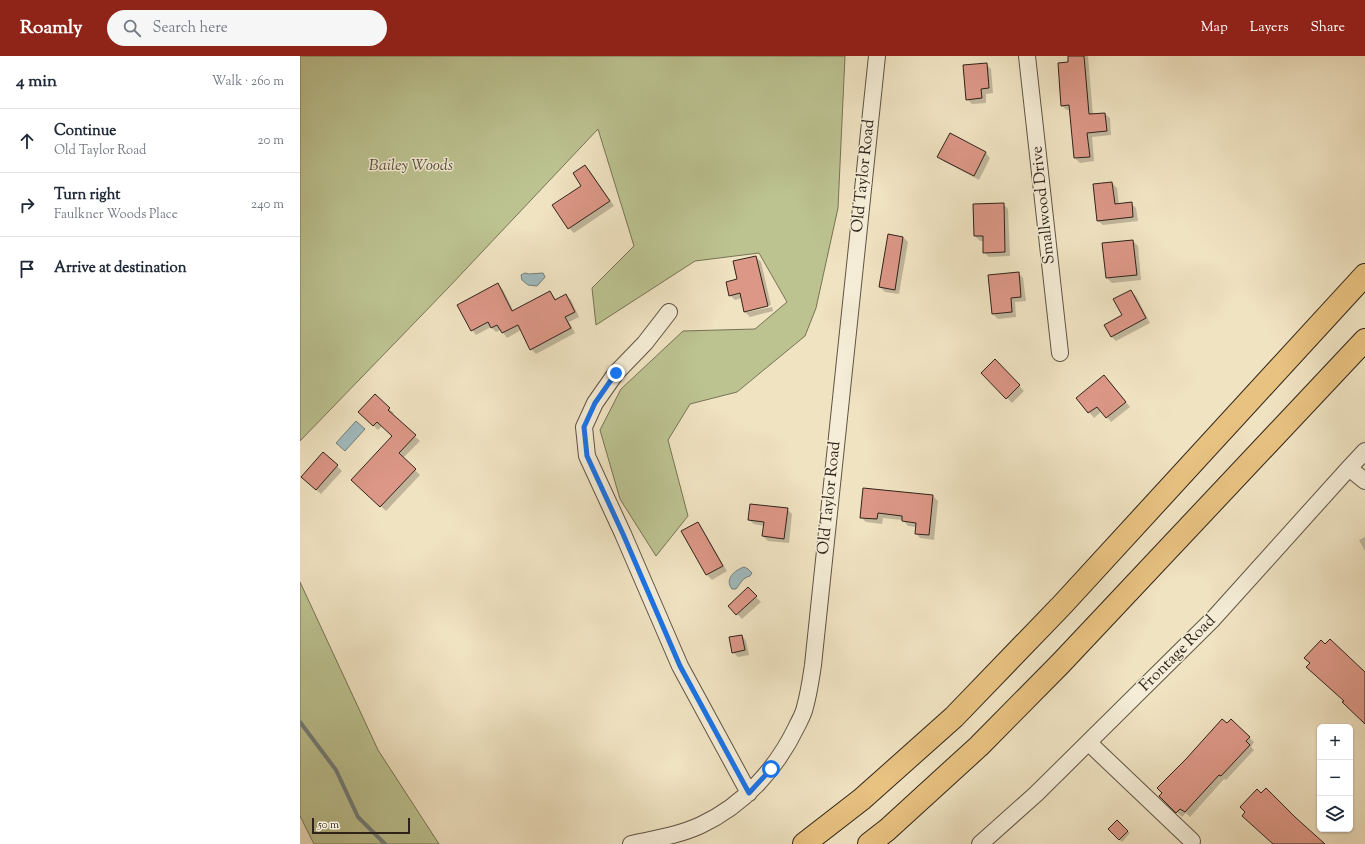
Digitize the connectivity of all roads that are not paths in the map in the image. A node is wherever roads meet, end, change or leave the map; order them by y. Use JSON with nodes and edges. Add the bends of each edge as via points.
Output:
{"nodes":[{"id":1,"x":877,"y":56,"type":"edge"},
{"id":2,"x":1027,"y":56,"type":"edge"},
{"id":3,"x":1365,"y":275,"type":"edge"},
{"id":4,"x":669,"y":312,"type":"dead end"},
{"id":5,"x":1365,"y":340,"type":"edge"},
{"id":6,"x":1060,"y":353,"type":"dead end"},
{"id":7,"x":1365,"y":451,"type":"edge"},
{"id":8,"x":1349,"y":468,"type":"junction"},
{"id":9,"x":1365,"y":481,"type":"edge"},
{"id":10,"x":1089,"y":743,"type":"junction"},
{"id":11,"x":749,"y":793,"type":"junction"},
{"id":12,"x":1192,"y":841,"type":"dead end"},
{"id":13,"x":631,"y":844,"type":"edge"},
{"id":14,"x":804,"y":844,"type":"edge"},
{"id":15,"x":868,"y":844,"type":"edge"},
{"id":16,"x":980,"y":844,"type":"edge"}],
"edges":[{"from":1,"to":11,"type":"street","name":"Old Taylor Road","via":[[813,664],[805,708],[789,742],[771,769]]},
{"from":2,"to":6,"type":"street","name":"Smallwood Drive"},
{"from":3,"to":14,"type":"highway","via":[[1069,599],[954,717],[862,799]]},
{"from":4,"to":11,"type":"street","via":[[645,343],[616,373],[595,403],[584,427],[587,456],[680,666]]},
{"from":5,"to":15,"type":"highway","via":[[1061,663],[979,746]]},
{"from":7,"to":8,"type":"street","name":"Frontage Road"},
{"from":8,"to":9,"type":"street"},
{"from":8,"to":10,"type":"street","name":"Frontage Road","via":[[1213,619]]},
{"from":10,"to":12,"type":"street"},
{"from":10,"to":16,"type":"street","name":"Frontage Road"},
{"from":11,"to":13,"type":"street","name":"Old Taylor Road","via":[[701,825],[661,838]]}]}
